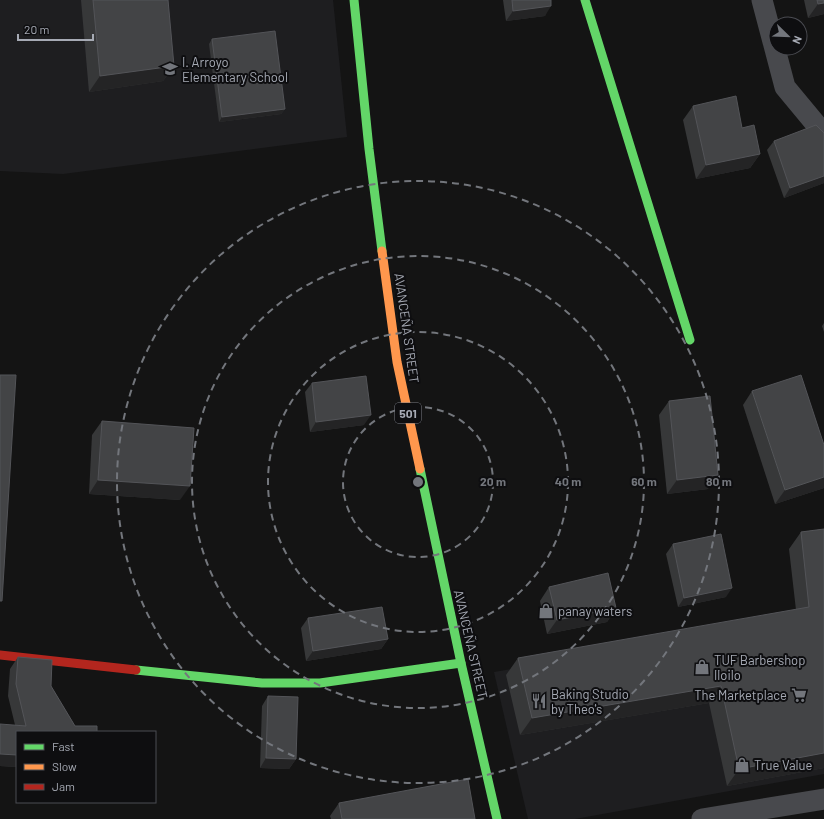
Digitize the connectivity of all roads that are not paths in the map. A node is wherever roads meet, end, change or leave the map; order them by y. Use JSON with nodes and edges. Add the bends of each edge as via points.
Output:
{"nodes":[{"id":1,"x":354,"y":0,"type":"edge"},
{"id":2,"x":585,"y":0,"type":"edge"},
{"id":3,"x":762,"y":0,"type":"edge"},
{"id":4,"x":824,"y":134,"type":"edge"},
{"id":5,"x":690,"y":340,"type":"dead end"},
{"id":6,"x":0,"y":655,"type":"edge"},
{"id":7,"x":461,"y":663,"type":"junction"},
{"id":8,"x":824,"y":799,"type":"edge"},
{"id":9,"x":497,"y":819,"type":"edge"},
{"id":10,"x":702,"y":819,"type":"edge"}],
"edges":[{"from":1,"to":7,"type":"main road","name":"AVANCEÑA STREET","number":"501","via":[[369,149],[397,362]]},
{"from":2,"to":5,"type":"main road"},
{"from":3,"to":4,"type":"street","via":[[785,87]]},
{"from":6,"to":7,"type":"main road","via":[[262,683],[320,683]]},
{"from":7,"to":9,"type":"main road","name":"AVANCEÑA STREET","number":"501"},
{"from":8,"to":10,"type":"street"}]}
